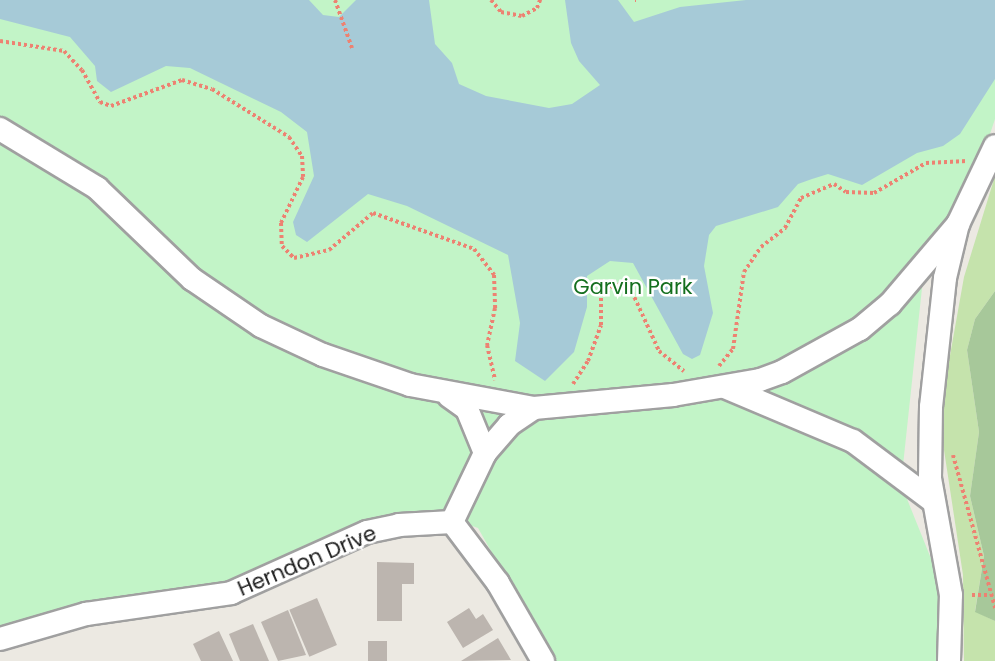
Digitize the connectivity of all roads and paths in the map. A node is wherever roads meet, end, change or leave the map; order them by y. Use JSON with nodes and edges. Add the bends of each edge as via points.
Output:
{"nodes":[{"id":1,"x":335,"y":0,"type":"edge"},
{"id":2,"x":491,"y":0,"type":"edge"},
{"id":3,"x":540,"y":0,"type":"edge"},
{"id":4,"x":0,"y":40,"type":"edge"},
{"id":5,"x":352,"y":48,"type":"dead end"},
{"id":6,"x":0,"y":129,"type":"edge"},
{"id":7,"x":995,"y":146,"type":"edge"},
{"id":8,"x":984,"y":170,"type":"junction"},
{"id":9,"x":958,"y":224,"type":"junction"},
{"id":10,"x":690,"y":372,"type":"dead end"},
{"id":11,"x":716,"y":379,"type":"junction"},
{"id":12,"x":499,"y":387,"type":"dead end"},
{"id":13,"x":569,"y":390,"type":"dead end"},
{"id":14,"x":449,"y":396,"type":"junction"},
{"id":15,"x":534,"y":408,"type":"junction"},
{"id":16,"x":951,"y":450,"type":"dead end"},
{"id":17,"x":485,"y":453,"type":"junction"},
{"id":18,"x":933,"y":501,"type":"junction"},
{"id":19,"x":452,"y":522,"type":"junction"},
{"id":20,"x":995,"y":608,"type":"edge"},
{"id":21,"x":0,"y":639,"type":"edge"},
{"id":22,"x":543,"y":661,"type":"edge"},
{"id":23,"x":949,"y":661,"type":"edge"}],
"edges":[{"from":1,"to":5,"type":"path"},
{"from":2,"to":3,"type":"path","via":[[501,12],[522,16],[537,8]]},
{"from":4,"to":12,"type":"path","via":[[64,51],[82,70],[100,102],[111,106],[182,80],[212,89],[289,137],[303,156],[303,177],[280,223],[282,246],[294,258],[329,250],[373,213],[474,249],[494,275],[495,308],[487,345],[491,372]]},
{"from":6,"to":14,"type":"street","via":[[97,188],[192,279],[261,326],[368,372]]},
{"from":7,"to":8,"type":"street"},
{"from":8,"to":9,"type":"street"},
{"from":8,"to":11,"type":"path","via":[[964,160],[926,163],[874,193],[846,192],[834,184],[810,190],[774,241],[761,248],[744,272],[733,349],[716,369]]},
{"from":9,"to":11,"type":"street","via":[[890,304],[860,329],[782,372]]},
{"from":9,"to":18,"type":"street","via":[[945,278],[931,407]]},
{"from":10,"to":13,"type":"path","via":[[680,370],[659,351],[632,292],[617,284],[601,295],[601,325],[588,361]]},
{"from":11,"to":15,"type":"street"},
{"from":11,"to":18,"type":"street","via":[[854,441]]},
{"from":14,"to":15,"type":"street"},
{"from":14,"to":17,"type":"street","via":[[467,409]]},
{"from":15,"to":17,"type":"street","via":[[509,425]]},
{"from":16,"to":20,"type":"path"},
{"from":17,"to":19,"type":"street"},
{"from":18,"to":23,"type":"street","via":[[951,595]]},
{"from":19,"to":21,"type":"street","name":"Herndon Drive","via":[[367,532],[231,593],[86,614]]},
{"from":19,"to":22,"type":"street","via":[[498,583]]}]}
